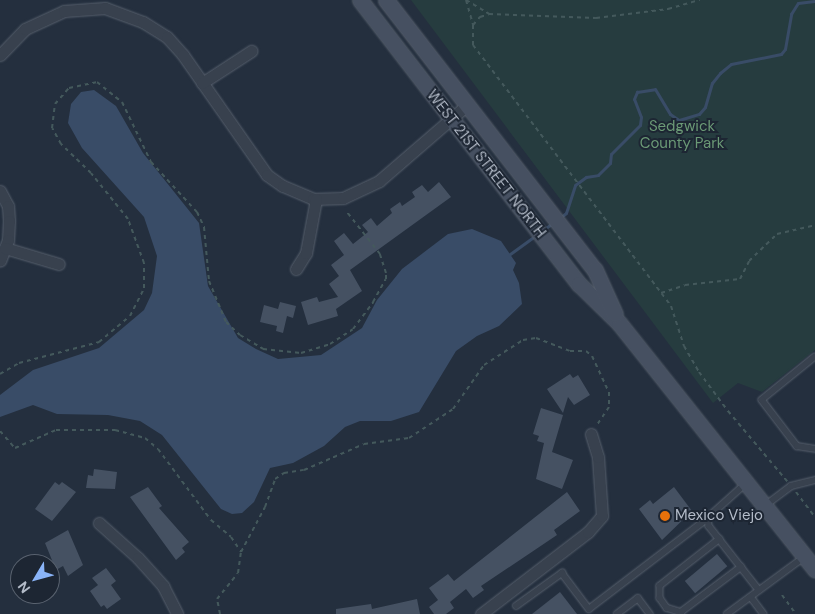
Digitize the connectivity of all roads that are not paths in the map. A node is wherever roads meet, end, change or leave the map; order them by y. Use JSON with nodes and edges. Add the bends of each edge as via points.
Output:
{"nodes":[{"id":1,"x":360,"y":0,"type":"edge"},
{"id":2,"x":386,"y":0,"type":"edge"},
{"id":3,"x":103,"y":4,"type":"edge"},
{"id":4,"x":251,"y":51,"type":"dead end"},
{"id":5,"x":0,"y":55,"type":"edge"},
{"id":6,"x":202,"y":84,"type":"junction"},
{"id":7,"x":466,"y":105,"type":"junction"},
{"id":8,"x":450,"y":119,"type":"junction"},
{"id":9,"x":0,"y":191,"type":"edge"},
{"id":10,"x":316,"y":199,"type":"junction"},
{"id":11,"x":5,"y":248,"type":"junction"},
{"id":12,"x":0,"y":261,"type":"edge"},
{"id":13,"x":59,"y":264,"type":"dead end"},
{"id":14,"x":296,"y":269,"type":"dead end"},
{"id":15,"x":619,"y":323,"type":"junction"},
{"id":16,"x":815,"y":357,"type":"edge"},
{"id":17,"x":591,"y":434,"type":"road end"},
{"id":18,"x":815,"y":449,"type":"edge"},
{"id":19,"x":815,"y":480,"type":"edge"},
{"id":20,"x":747,"y":484,"type":"junction"},
{"id":21,"x":765,"y":506,"type":"junction"},
{"id":22,"x":708,"y":518,"type":"junction"},
{"id":23,"x":98,"y":523,"type":"dead end"},
{"id":24,"x":720,"y":539,"type":"junction"},
{"id":25,"x":805,"y":556,"type":"junction"},
{"id":26,"x":741,"y":567,"type":"junction"},
{"id":27,"x":815,"y":569,"type":"edge"},
{"id":28,"x":759,"y":590,"type":"junction"},
{"id":29,"x":751,"y":597,"type":"junction"},
{"id":30,"x":516,"y":606,"type":"dead end"},
{"id":31,"x":591,"y":612,"type":"edge"},
{"id":32,"x":177,"y":614,"type":"edge"},
{"id":33,"x":481,"y":614,"type":"edge"},
{"id":34,"x":616,"y":614,"type":"edge"},
{"id":35,"x":650,"y":614,"type":"edge"},
{"id":36,"x":727,"y":614,"type":"edge"},
{"id":37,"x":764,"y":614,"type":"edge"}],
"edges":[{"from":1,"to":8,"type":"main road","name":"WEST 21ST STREET NORTH"},
{"from":2,"to":7,"type":"main road","name":"WEST 21ST STREET NORTH"},
{"from":3,"to":5,"type":"street","via":[[45,18],[25,29]]},
{"from":3,"to":6,"type":"street","via":[[155,27],[183,55]]},
{"from":4,"to":6,"type":"street"},
{"from":6,"to":10,"type":"street","via":[[267,175],[283,186]]},
{"from":7,"to":8,"type":"street"},
{"from":7,"to":15,"type":"main road","name":"WEST 21ST STREET NORTH","via":[[595,270]]},
{"from":8,"to":10,"type":"street","via":[[378,181],[343,198]]},
{"from":8,"to":15,"type":"main road","name":"WEST 21ST STREET NORTH","via":[[579,284]]},
{"from":9,"to":11,"type":"street","via":[[8,206]]},
{"from":10,"to":14,"type":"street","via":[[306,254]]},
{"from":11,"to":12,"type":"street"},
{"from":11,"to":13,"type":"street"},
{"from":15,"to":20,"type":"main road","name":"WEST 21ST STREET NORTH"},
{"from":16,"to":18,"type":"lane","via":[[762,400],[797,446]]},
{"from":17,"to":33,"type":"street","via":[[598,457],[602,516],[588,532]]},
{"from":19,"to":21,"type":"lane","via":[[791,486]]},
{"from":20,"to":21,"type":"main road","name":"WEST 21ST STREET NORTH"},
{"from":20,"to":22,"type":"lane"},
{"from":21,"to":25,"type":"main road","name":"WEST 21ST STREET NORTH"},
{"from":22,"to":24,"type":"lane","via":[[709,526]]},
{"from":22,"to":31,"type":"lane"},
{"from":23,"to":32,"type":"street","via":[[138,558],[163,586]]},
{"from":24,"to":26,"type":"lane"},
{"from":24,"to":26,"type":"lane","via":[[660,586],[660,598],[667,608],[681,612]]},
{"from":25,"to":27,"type":"main road","name":"WEST 21ST STREET NORTH"},
{"from":25,"to":28,"type":"lane"},
{"from":26,"to":28,"type":"lane"},
{"from":28,"to":29,"type":"lane"},
{"from":29,"to":36,"type":"lane"},
{"from":29,"to":37,"type":"lane"},
{"from":30,"to":31,"type":"lane","via":[[562,573]]},
{"from":34,"to":35,"type":"lane","via":[[638,598]]}]}
